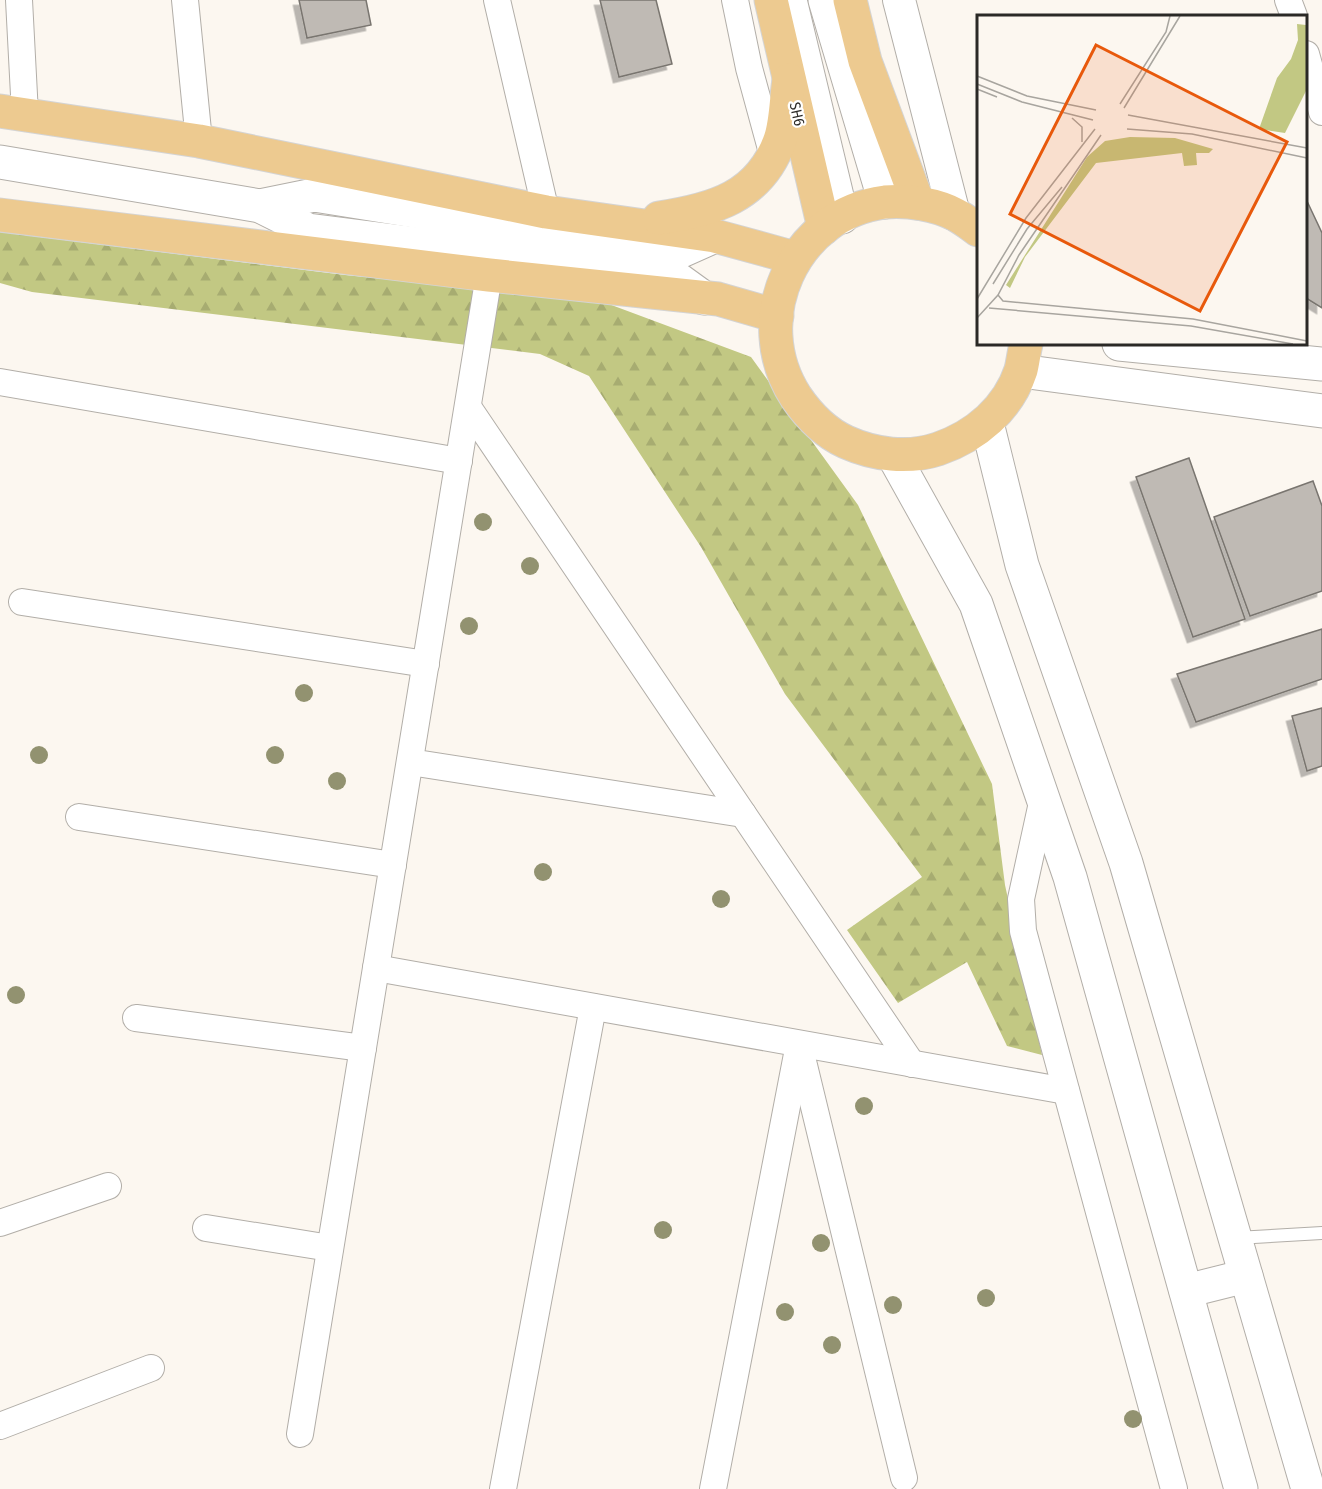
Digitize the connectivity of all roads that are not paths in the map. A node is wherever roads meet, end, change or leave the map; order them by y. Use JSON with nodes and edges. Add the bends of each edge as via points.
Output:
{"nodes":[{"id":1,"x":19,"y":0,"type":"edge"},
{"id":2,"x":185,"y":0,"type":"edge"},
{"id":3,"x":497,"y":0,"type":"edge"},
{"id":4,"x":735,"y":0,"type":"edge"},
{"id":5,"x":771,"y":0,"type":"edge"},
{"id":6,"x":790,"y":0,"type":"edge"},
{"id":7,"x":825,"y":0,"type":"edge"},
{"id":8,"x":850,"y":0,"type":"edge"},
{"id":9,"x":899,"y":0,"type":"edge"},
{"id":10,"x":1288,"y":0,"type":"edge"},
{"id":11,"x":1294,"y":15,"type":"edge"},
{"id":12,"x":1307,"y":61,"type":"edge"},
{"id":13,"x":789,"y":81,"type":"junction"},
{"id":14,"x":1322,"y":112,"type":"edge"},
{"id":15,"x":13,"y":113,"type":"edge"},
{"id":16,"x":199,"y":141,"type":"junction"},
{"id":17,"x":773,"y":156,"type":"junction"},
{"id":18,"x":0,"y":162,"type":"edge"},
{"id":19,"x":885,"y":202,"type":"junction"},
{"id":20,"x":918,"y":203,"type":"junction"},
{"id":21,"x":260,"y":206,"type":"junction"},
{"id":22,"x":546,"y":212,"type":"junction"},
{"id":23,"x":0,"y":215,"type":"edge"},
{"id":24,"x":833,"y":222,"type":"junction"},
{"id":25,"x":966,"y":222,"type":"edge"},
{"id":26,"x":627,"y":223,"type":"junction"},
{"id":27,"x":715,"y":236,"type":"junction"},
{"id":28,"x":795,"y":258,"type":"junction"},
{"id":29,"x":489,"y":275,"type":"junction"},
{"id":30,"x":704,"y":298,"type":"junction"},
{"id":31,"x":777,"y":316,"type":"junction"},
{"id":32,"x":1129,"y":345,"type":"edge"},
{"id":33,"x":1023,"y":357,"type":"edge"},
{"id":34,"x":1322,"y":364,"type":"edge"},
{"id":35,"x":0,"y":382,"type":"edge"},
{"id":36,"x":468,"y":407,"type":"junction"},
{"id":37,"x":1322,"y":411,"type":"edge"},
{"id":38,"x":987,"y":423,"type":"junction"},
{"id":39,"x":893,"y":455,"type":"junction"},
{"id":40,"x":459,"y":461,"type":"junction"},
{"id":41,"x":22,"y":602,"type":"dead end"},
{"id":42,"x":426,"y":664,"type":"junction"},
{"id":43,"x":410,"y":762,"type":"junction"},
{"id":44,"x":1043,"y":798,"type":"junction"},
{"id":45,"x":743,"y":814,"type":"junction"},
{"id":46,"x":79,"y":817,"type":"dead end"},
{"id":47,"x":393,"y":865,"type":"junction"},
{"id":48,"x":376,"y":968,"type":"junction"},
{"id":49,"x":593,"y":1007,"type":"junction"},
{"id":50,"x":136,"y":1018,"type":"dead end"},
{"id":51,"x":799,"y":1044,"type":"junction"},
{"id":52,"x":363,"y":1048,"type":"junction"},
{"id":53,"x":912,"y":1064,"type":"junction"},
{"id":54,"x":1066,"y":1091,"type":"junction"},
{"id":55,"x":108,"y":1186,"type":"dead end"},
{"id":56,"x":0,"y":1223,"type":"edge"},
{"id":57,"x":206,"y":1228,"type":"dead end"},
{"id":58,"x":1322,"y":1233,"type":"edge"},
{"id":59,"x":1235,"y":1238,"type":"junction"},
{"id":60,"x":330,"y":1248,"type":"junction"},
{"id":61,"x":1246,"y":1276,"type":"junction"},
{"id":62,"x":1186,"y":1291,"type":"junction"},
{"id":63,"x":151,"y":1368,"type":"dead end"},
{"id":64,"x":0,"y":1426,"type":"edge"},
{"id":65,"x":300,"y":1434,"type":"dead end"},
{"id":66,"x":904,"y":1478,"type":"dead end"},
{"id":67,"x":502,"y":1489,"type":"edge"},
{"id":68,"x":713,"y":1489,"type":"edge"},
{"id":69,"x":1174,"y":1489,"type":"edge"},
{"id":70,"x":1241,"y":1489,"type":"edge"},
{"id":71,"x":1308,"y":1489,"type":"edge"}],
"edges":[{"from":1,"to":15,"type":"street"},
{"from":2,"to":16,"type":"street"},
{"from":3,"to":22,"type":"street"},
{"from":4,"to":17,"type":"street"},
{"from":5,"to":13,"type":"main road","name":"SH6"},
{"from":6,"to":24,"type":"main road"},
{"from":7,"to":19,"type":"main road"},
{"from":8,"to":20,"type":"main road","via":[[865,61]]},
{"from":9,"to":25,"type":"street"},
{"from":10,"to":11,"type":"street"},
{"from":12,"to":14,"type":"street"},
{"from":13,"to":17,"type":"main road","via":[[781,139]]},
{"from":13,"to":24,"type":"main road","name":"SH6"},
{"from":15,"to":16,"type":"main road"},
{"from":16,"to":22,"type":"main road"},
{"from":17,"to":26,"type":"main road","via":[[765,171],[739,195],[696,213]]},
{"from":18,"to":21,"type":"main road"},
{"from":19,"to":20,"type":"main road"},
{"from":19,"to":24,"type":"main road","via":[[853,211]]},
{"from":20,"to":25,"type":"main road"},
{"from":21,"to":27,"type":"main road","via":[[314,195],[677,253]]},
{"from":21,"to":30,"type":"main road","via":[[308,230],[675,277]]},
{"from":22,"to":26,"type":"main road"},
{"from":23,"to":29,"type":"main road"},
{"from":24,"to":28,"type":"main road"},
{"from":26,"to":27,"type":"main road"},
{"from":27,"to":28,"type":"main road"},
{"from":28,"to":31,"type":"main road","via":[[778,297]]},
{"from":29,"to":30,"type":"main road"},
{"from":29,"to":36,"type":"street"},
{"from":30,"to":31,"type":"main road"},
{"from":31,"to":39,"type":"main road","via":[[775,339],[786,380],[809,416],[834,436],[862,449]]},
{"from":32,"to":34,"type":"main road"},
{"from":33,"to":37,"type":"main road"},
{"from":33,"to":38,"type":"main road","via":[[1006,399]]},
{"from":35,"to":40,"type":"street"},
{"from":36,"to":40,"type":"street"},
{"from":36,"to":45,"type":"street"},
{"from":38,"to":39,"type":"main road","via":[[958,442],[927,453]]},
{"from":38,"to":59,"type":"main road","via":[[1022,565],[1126,863]]},
{"from":39,"to":44,"type":"main road","via":[[976,604]]},
{"from":40,"to":42,"type":"street"},
{"from":41,"to":42,"type":"street"},
{"from":42,"to":43,"type":"street"},
{"from":43,"to":45,"type":"street"},
{"from":43,"to":47,"type":"street"},
{"from":44,"to":54,"type":"street","via":[[1021,899],[1023,931]]},
{"from":44,"to":62,"type":"main road","via":[[1071,877]]},
{"from":45,"to":53,"type":"street"},
{"from":46,"to":47,"type":"street"},
{"from":47,"to":48,"type":"street"},
{"from":48,"to":49,"type":"street"},
{"from":48,"to":52,"type":"street"},
{"from":49,"to":51,"type":"street"},
{"from":49,"to":67,"type":"street"},
{"from":50,"to":52,"type":"street"},
{"from":51,"to":53,"type":"street"},
{"from":51,"to":66,"type":"street"},
{"from":51,"to":68,"type":"street"},
{"from":52,"to":60,"type":"street"},
{"from":53,"to":54,"type":"street"},
{"from":54,"to":69,"type":"street"},
{"from":55,"to":56,"type":"street"},
{"from":57,"to":60,"type":"street"},
{"from":58,"to":59,"type":"lane"},
{"from":59,"to":61,"type":"main road"},
{"from":60,"to":65,"type":"street"},
{"from":61,"to":62,"type":"main road"},
{"from":61,"to":71,"type":"main road"},
{"from":62,"to":70,"type":"main road"},
{"from":63,"to":64,"type":"street"}]}
